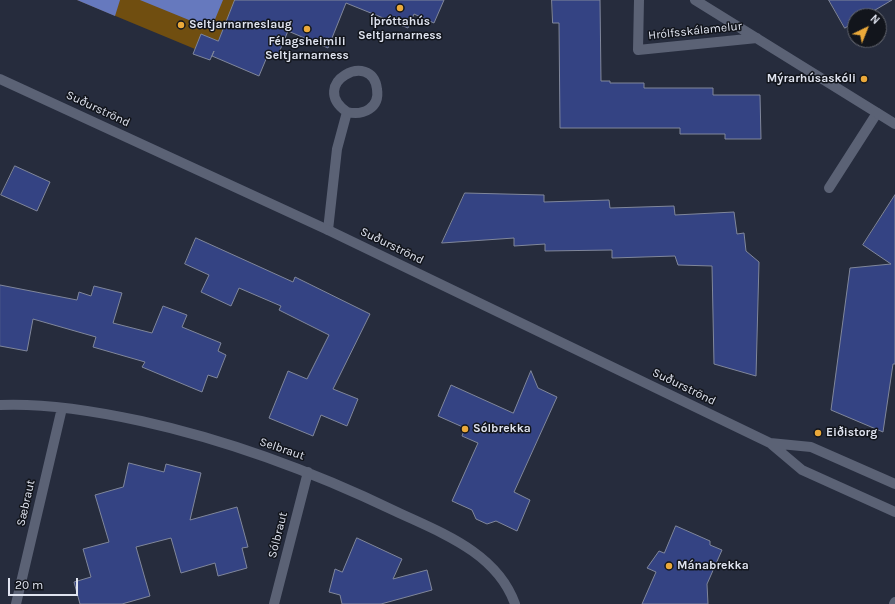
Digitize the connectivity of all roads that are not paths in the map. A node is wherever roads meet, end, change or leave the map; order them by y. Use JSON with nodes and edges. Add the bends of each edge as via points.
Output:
{"nodes":[{"id":1,"x":639,"y":0,"type":"edge"},
{"id":2,"x":695,"y":0,"type":"edge"},
{"id":3,"x":757,"y":38,"type":"junction"},
{"id":4,"x":0,"y":79,"type":"edge"},
{"id":5,"x":347,"y":112,"type":"junction"},
{"id":6,"x":877,"y":113,"type":"junction"},
{"id":7,"x":895,"y":124,"type":"edge"},
{"id":8,"x":829,"y":188,"type":"dead end"},
{"id":9,"x":328,"y":230,"type":"junction"},
{"id":10,"x":0,"y":405,"type":"edge"},
{"id":11,"x":62,"y":408,"type":"junction"},
{"id":12,"x":770,"y":443,"type":"junction"},
{"id":13,"x":308,"y":472,"type":"junction"},
{"id":14,"x":895,"y":484,"type":"edge"},
{"id":15,"x":895,"y":512,"type":"edge"},
{"id":16,"x":16,"y":604,"type":"edge"},
{"id":17,"x":274,"y":604,"type":"edge"},
{"id":18,"x":515,"y":604,"type":"edge"}],
"edges":[{"from":1,"to":3,"type":"street","name":"Hrólfsskálamelur","via":[[638,50]]},
{"from":2,"to":3,"type":"street","name":"Hrólfsskálamelur"},
{"from":3,"to":6,"type":"street","name":"Hrólfsskálamelur"},
{"from":4,"to":9,"type":"street","name":"Suðurströnd"},
{"from":5,"to":5,"type":"street","via":[[364,113],[376,102],[377,85],[365,73],[348,72],[336,83],[336,100]]},
{"from":5,"to":9,"type":"street","via":[[337,149]]},
{"from":6,"to":7,"type":"street","name":"Hrólfsskálamelur"},
{"from":6,"to":8,"type":"street"},
{"from":9,"to":12,"type":"street","name":"Suðurströnd"},
{"from":10,"to":11,"type":"street","name":"Selbraut"},
{"from":11,"to":13,"type":"street","name":"Selbraut","via":[[114,415],[183,430]]},
{"from":11,"to":16,"type":"street","name":"Sæbraut"},
{"from":12,"to":14,"type":"street","name":"Suðurströnd","via":[[811,447]]},
{"from":12,"to":15,"type":"street","name":"Suðurströnd","via":[[802,470]]},
{"from":13,"to":17,"type":"street","name":"Sólbraut"},
{"from":13,"to":18,"type":"street","name":"Selbraut","via":[[340,484],[467,546],[494,570]]}]}
